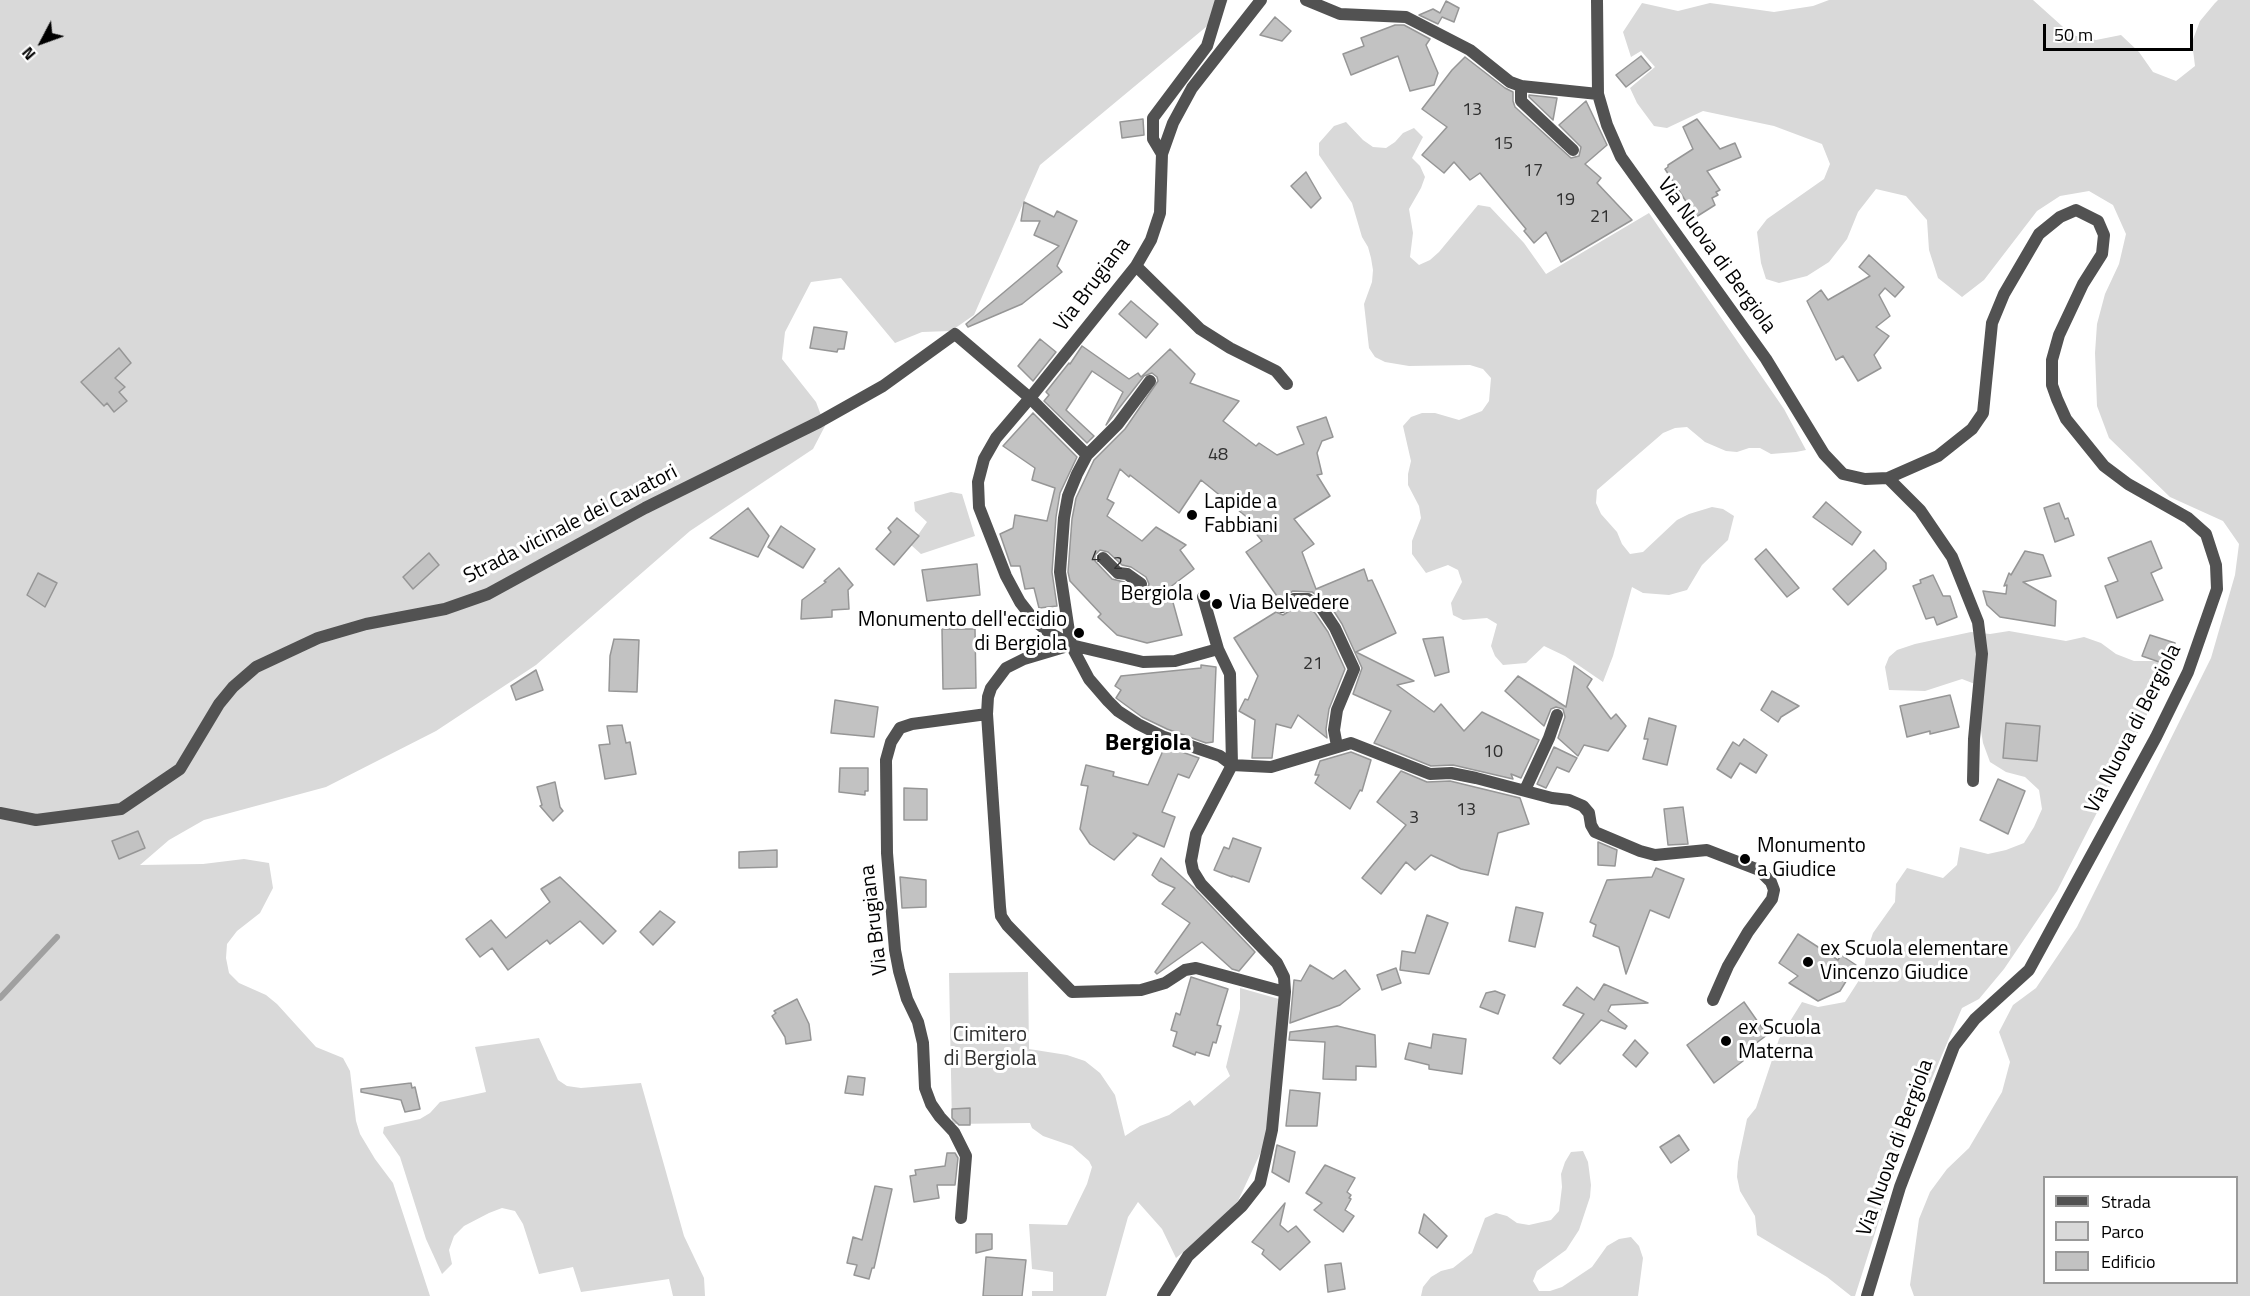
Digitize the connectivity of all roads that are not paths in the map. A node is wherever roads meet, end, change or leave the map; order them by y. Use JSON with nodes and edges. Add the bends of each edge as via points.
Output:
{"nodes":[{"id":1,"x":1221,"y":0,"type":"edge"},
{"id":2,"x":1261,"y":0,"type":"edge"},
{"id":3,"x":1306,"y":0,"type":"edge"},
{"id":4,"x":1597,"y":0,"type":"edge"},
{"id":5,"x":1521,"y":86,"type":"junction"},
{"id":6,"x":1598,"y":94,"type":"junction"},
{"id":7,"x":1573,"y":150,"type":"dead end"},
{"id":8,"x":1162,"y":154,"type":"junction"},
{"id":9,"x":1136,"y":266,"type":"junction"},
{"id":10,"x":1150,"y":381,"type":"dead end"},
{"id":11,"x":1287,"y":384,"type":"dead end"},
{"id":12,"x":1030,"y":398,"type":"junction"},
{"id":13,"x":1087,"y":455,"type":"junction"},
{"id":14,"x":1888,"y":478,"type":"junction"},
{"id":15,"x":1103,"y":558,"type":"dead end"},
{"id":16,"x":1141,"y":584,"type":"dead end"},
{"id":17,"x":1203,"y":597,"type":"dead end"},
{"id":18,"x":1282,"y":607,"type":"dead end"},
{"id":19,"x":1071,"y":645,"type":"junction"},
{"id":20,"x":1218,"y":649,"type":"junction"},
{"id":21,"x":987,"y":714,"type":"junction"},
{"id":22,"x":1557,"y":715,"type":"dead end"},
{"id":23,"x":1336,"y":746,"type":"junction"},
{"id":24,"x":1232,"y":765,"type":"junction"},
{"id":25,"x":1973,"y":781,"type":"dead end"},
{"id":26,"x":1525,"y":790,"type":"junction"},
{"id":27,"x":0,"y":813,"type":"edge"},
{"id":28,"x":1285,"y":992,"type":"junction"},
{"id":29,"x":1713,"y":1000,"type":"dead end"},
{"id":30,"x":961,"y":1218,"type":"dead end"},
{"id":31,"x":1163,"y":1296,"type":"edge"},
{"id":32,"x":1867,"y":1296,"type":"edge"}],
"edges":[{"from":1,"to":8,"type":"street","via":[[1207,46],[1153,118],[1153,139]]},
{"from":2,"to":8,"type":"street","name":"Via Brugiana","via":[[1192,88]]},
{"from":3,"to":5,"type":"street","via":[[1340,14],[1406,17],[1470,50],[1510,82]]},
{"from":4,"to":6,"type":"street","name":"Via Nuova di Bergiola"},
{"from":5,"to":6,"type":"street"},
{"from":5,"to":7,"type":"street","via":[[1521,101]]},
{"from":6,"to":14,"type":"street","name":"Via Nuova di Bergiola","via":[[1621,157],[1766,359],[1824,454],[1843,474],[1865,479]]},
{"from":8,"to":9,"type":"street","name":"Via Brugiana","via":[[1160,213]]},
{"from":9,"to":11,"type":"street","via":[[1200,329],[1276,371]]},
{"from":9,"to":12,"type":"street","name":"Via Brugiana"},
{"from":10,"to":13,"type":"street","name":"Via Brugiana","via":[[1118,424]]},
{"from":12,"to":13,"type":"street"},
{"from":12,"to":19,"type":"street","name":"Via Brugiana","via":[[996,438],[984,459],[978,482],[980,507],[1020,602],[1034,620]]},
{"from":12,"to":27,"type":"street","name":"Strada vicinale dei Cavatori","via":[[955,334],[883,386],[819,422],[645,508],[488,594],[445,609],[318,638],[256,667],[219,704],[180,769],[122,809],[36,820]]},
{"from":13,"to":19,"type":"street","name":"Via Brugiana","via":[[1068,496],[1059,560]]},
{"from":14,"to":25,"type":"street","via":[[1920,510],[1952,557],[1978,622],[1982,654]]},
{"from":14,"to":32,"type":"street","name":"Via Nuova di Bergiola","via":[[1938,456],[1972,429],[1983,413],[1992,323],[2039,234],[2076,210],[2098,221],[2104,235],[2102,254],[2068,315],[2052,360],[2056,399],[2066,419],[2104,466],[2188,518],[2206,534],[2216,565],[2217,589],[2188,672],[2156,737],[2029,970],[1975,1019],[1954,1046],[1900,1187]]},
{"from":15,"to":16,"type":"street","via":[[1118,573]]},
{"from":17,"to":20,"type":"street"},
{"from":18,"to":23,"type":"street","via":[[1294,599],[1308,599],[1321,607],[1354,669],[1337,710]]},
{"from":19,"to":20,"type":"street","name":"Via Brugiana","via":[[1155,663]]},
{"from":19,"to":21,"type":"street","via":[[1006,668],[991,688]]},
{"from":19,"to":24,"type":"street","name":"Via Brugiana","via":[[1089,678],[1118,711],[1164,737],[1220,756]]},
{"from":20,"to":24,"type":"street","via":[[1230,674]]},
{"from":21,"to":28,"type":"street","via":[[1001,916],[1072,992],[1141,990],[1196,968]]},
{"from":21,"to":30,"type":"street","name":"Via Brugiana","via":[[900,729],[886,760],[887,853],[895,950],[923,1043],[925,1088],[931,1104],[954,1132],[966,1156]]},
{"from":22,"to":26,"type":"street"},
{"from":23,"to":24,"type":"street","via":[[1270,767]]},
{"from":23,"to":26,"type":"street","via":[[1351,743],[1430,774],[1459,775]]},
{"from":24,"to":28,"type":"street","via":[[1196,834],[1193,871],[1277,963],[1284,977]]},
{"from":26,"to":29,"type":"street","via":[[1583,806],[1596,832],[1640,851],[1655,855],[1707,850],[1759,870],[1771,882],[1772,899],[1728,966]]},
{"from":28,"to":31,"type":"street","via":[[1272,1130],[1260,1183],[1242,1206],[1188,1256]]}]}
